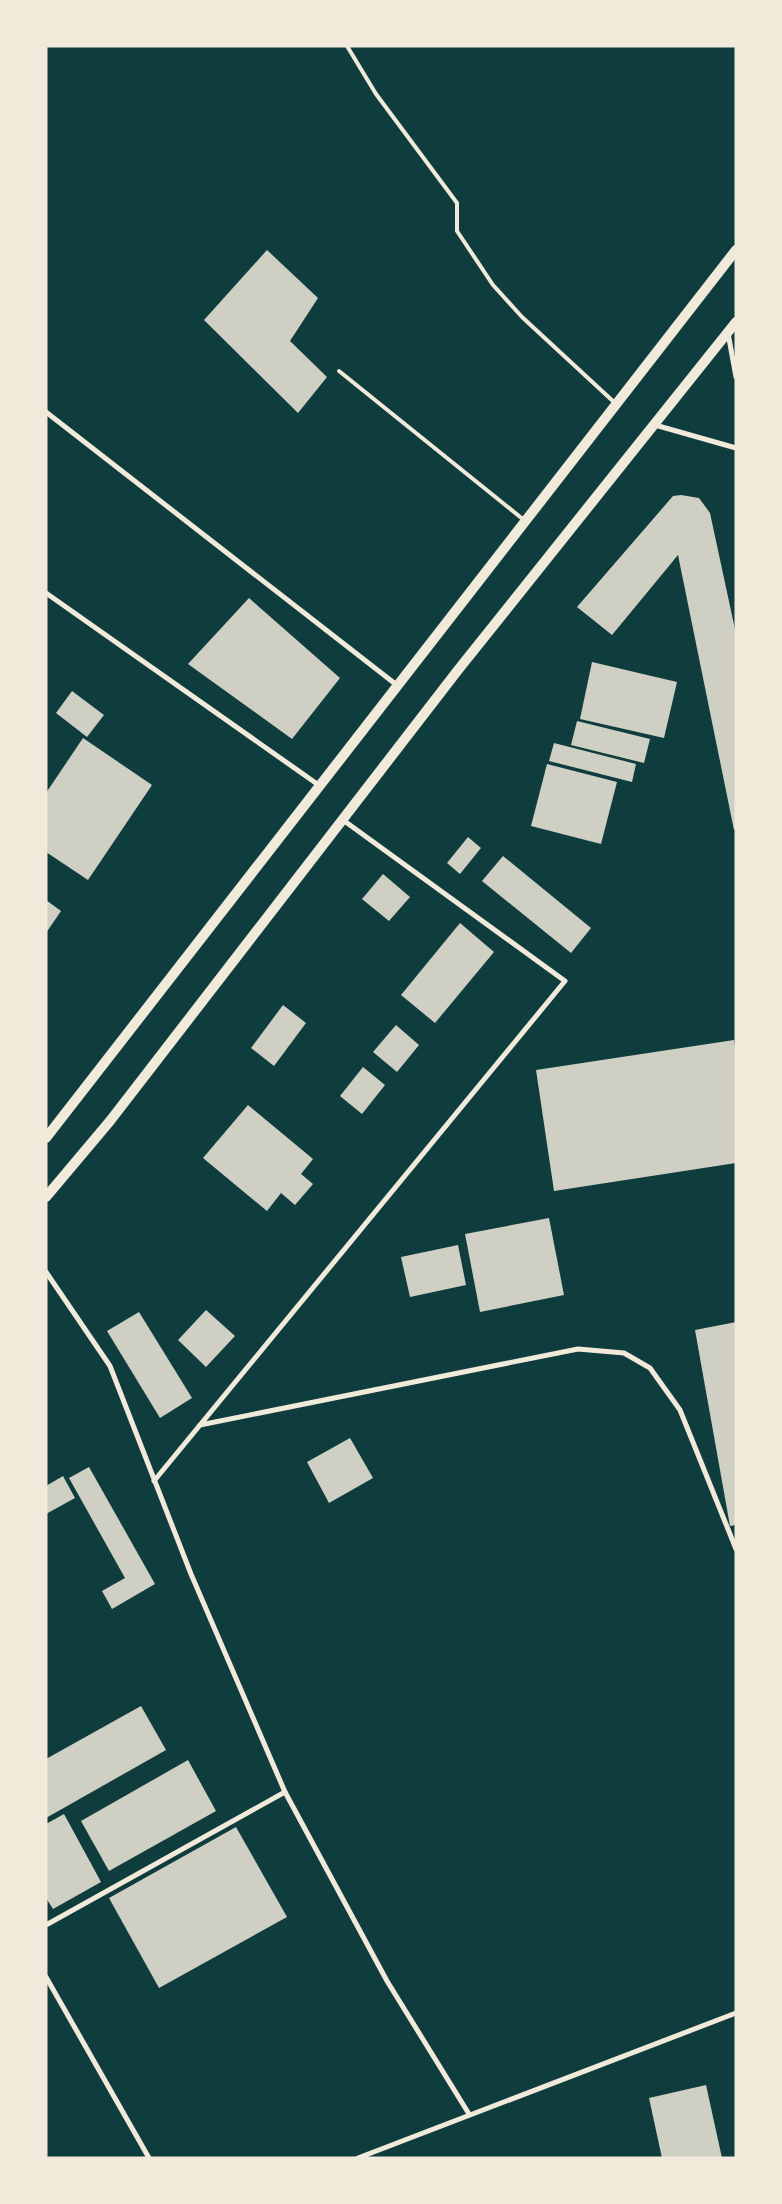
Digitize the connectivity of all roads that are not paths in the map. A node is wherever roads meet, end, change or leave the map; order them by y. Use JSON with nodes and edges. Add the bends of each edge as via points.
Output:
{"nodes":[{"id":1,"x":347,"y":46,"type":"edge"},
{"id":2,"x":736,"y":250,"type":"edge"},
{"id":3,"x":736,"y":322,"type":"edge"},
{"id":4,"x":728,"y":332,"type":"junction"},
{"id":5,"x":339,"y":371,"type":"dead end"},
{"id":6,"x":736,"y":377,"type":"edge"},
{"id":7,"x":617,"y":404,"type":"junction"},
{"id":8,"x":46,"y":412,"type":"edge"},
{"id":9,"x":654,"y":424,"type":"junction"},
{"id":10,"x":736,"y":448,"type":"edge"},
{"id":11,"x":526,"y":521,"type":"junction"},
{"id":12,"x":46,"y":593,"type":"edge"},
{"id":13,"x":398,"y":687,"type":"junction"},
{"id":14,"x":320,"y":787,"type":"junction"},
{"id":15,"x":343,"y":820,"type":"junction"},
{"id":16,"x":46,"y":1138,"type":"edge"},
{"id":17,"x":46,"y":1197,"type":"edge"},
{"id":18,"x":46,"y":1272,"type":"edge"},
{"id":19,"x":200,"y":1425,"type":"junction"},
{"id":20,"x":154,"y":1481,"type":"junction"},
{"id":21,"x":736,"y":1550,"type":"edge"},
{"id":22,"x":285,"y":1792,"type":"junction"},
{"id":23,"x":46,"y":1925,"type":"edge"},
{"id":24,"x":46,"y":1977,"type":"edge"},
{"id":25,"x":48,"y":1984,"type":"edge"},
{"id":26,"x":736,"y":2013,"type":"edge"},
{"id":27,"x":469,"y":2114,"type":"junction"},
{"id":28,"x":149,"y":2158,"type":"edge"},
{"id":29,"x":358,"y":2158,"type":"edge"}],
"edges":[{"from":1,"to":7,"type":"lane","via":[[376,94],[457,203],[456,231],[493,285],[522,317]]},
{"from":2,"to":7,"type":"main road"},
{"from":3,"to":4,"type":"main road"},
{"from":4,"to":6,"type":"street"},
{"from":4,"to":9,"type":"main road"},
{"from":5,"to":11,"type":"lane"},
{"from":7,"to":11,"type":"main road"},
{"from":8,"to":13,"type":"street"},
{"from":9,"to":10,"type":"street"},
{"from":9,"to":15,"type":"main road"},
{"from":11,"to":13,"type":"main road"},
{"from":12,"to":14,"type":"street"},
{"from":13,"to":14,"type":"main road"},
{"from":14,"to":16,"type":"main road"},
{"from":15,"to":17,"type":"main road","via":[[110,1120]]},
{"from":15,"to":19,"type":"street","via":[[565,981]]},
{"from":18,"to":20,"type":"street","via":[[110,1366]]},
{"from":19,"to":20,"type":"street"},
{"from":19,"to":21,"type":"street","via":[[578,1349],[624,1352],[650,1368],[680,1410]]},
{"from":20,"to":22,"type":"street"},
{"from":22,"to":23,"type":"street"},
{"from":22,"to":27,"type":"street","via":[[386,1981]]},
{"from":24,"to":25,"type":"street"},
{"from":25,"to":28,"type":"street"},
{"from":26,"to":27,"type":"street"},
{"from":27,"to":29,"type":"street"}]}
